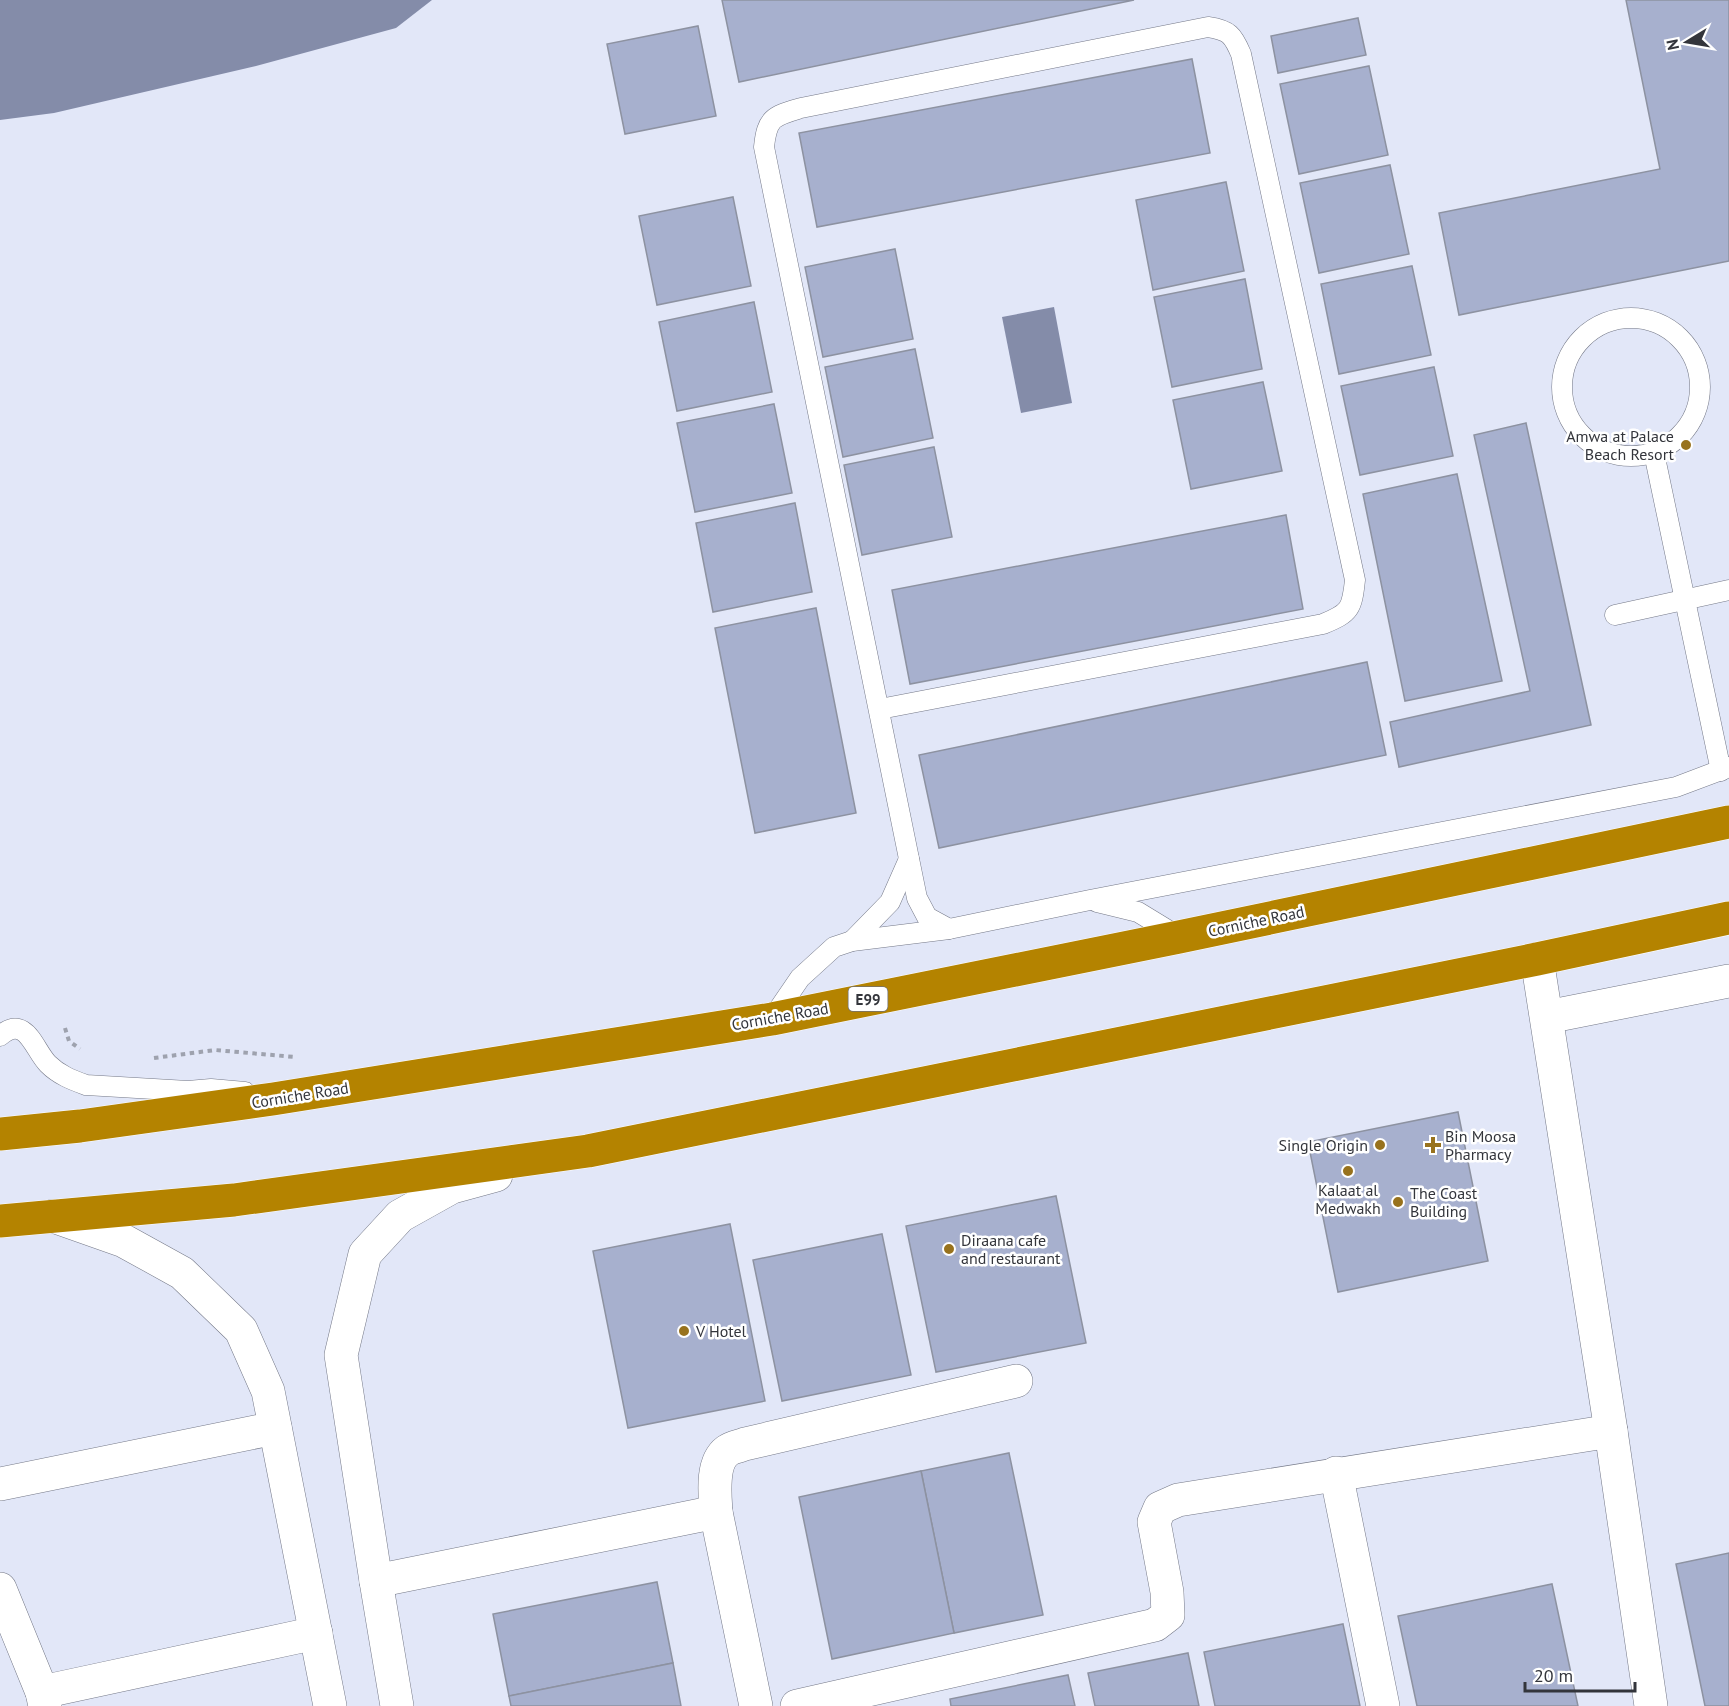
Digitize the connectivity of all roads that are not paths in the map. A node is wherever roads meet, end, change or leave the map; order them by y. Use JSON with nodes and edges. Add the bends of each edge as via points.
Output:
{"nodes":[{"id":1,"x":1654,"y":453,"type":"junction"},
{"id":2,"x":1729,"y":590,"type":"edge"},
{"id":3,"x":1685,"y":601,"type":"junction"},
{"id":4,"x":1615,"y":615,"type":"dead end"},
{"id":5,"x":879,"y":709,"type":"junction"},
{"id":6,"x":1725,"y":769,"type":"edge"},
{"id":7,"x":1729,"y":822,"type":"edge"},
{"id":8,"x":909,"y":859,"type":"junction"},
{"id":9,"x":1090,"y":900,"type":"junction"},
{"id":10,"x":1729,"y":918,"type":"edge"},
{"id":11,"x":949,"y":929,"type":"junction"},
{"id":12,"x":1179,"y":937,"type":"junction"},
{"id":13,"x":852,"y":941,"type":"junction"},
{"id":14,"x":1537,"y":959,"type":"junction"},
{"id":15,"x":1729,"y":981,"type":"edge"},
{"id":16,"x":1547,"y":1017,"type":"junction"},
{"id":17,"x":772,"y":1019,"type":"junction"},
{"id":18,"x":0,"y":1036,"type":"edge"},
{"id":19,"x":273,"y":1099,"type":"junction"},
{"id":20,"x":0,"y":1134,"type":"edge"},
{"id":21,"x":588,"y":1150,"type":"junction"},
{"id":22,"x":53,"y":1216,"type":"junction"},
{"id":23,"x":0,"y":1221,"type":"edge"},
{"id":24,"x":1016,"y":1381,"type":"dead end"},
{"id":25,"x":275,"y":1428,"type":"junction"},
{"id":26,"x":1611,"y":1431,"type":"junction"},
{"id":27,"x":1336,"y":1473,"type":"junction"},
{"id":28,"x":0,"y":1484,"type":"edge"},
{"id":29,"x":716,"y":1512,"type":"junction"},
{"id":30,"x":376,"y":1581,"type":"junction"},
{"id":31,"x":0,"y":1589,"type":"edge"},
{"id":32,"x":316,"y":1633,"type":"junction"},
{"id":33,"x":44,"y":1699,"type":"edge"},
{"id":34,"x":330,"y":1706,"type":"edge"},
{"id":35,"x":397,"y":1706,"type":"edge"},
{"id":36,"x":756,"y":1706,"type":"edge"},
{"id":37,"x":797,"y":1706,"type":"edge"},
{"id":38,"x":1383,"y":1706,"type":"edge"},
{"id":39,"x":1651,"y":1706,"type":"edge"}],
"edges":[{"from":1,"to":1,"type":"lane","via":[[1674,442],[1690,424],[1699,403],[1700,380],[1694,357],[1681,339],[1662,324],[1618,318],[1596,326],[1579,341],[1567,360],[1562,382],[1564,405],[1574,426],[1590,442],[1610,453]]},
{"from":1,"to":3,"type":"lane"},
{"from":2,"to":3,"type":"lane"},
{"from":3,"to":4,"type":"lane"},
{"from":3,"to":6,"type":"lane"},
{"from":5,"to":5,"type":"lane","via":[[764,147],[766,129],[777,115],[801,108],[1208,27],[1224,30],[1235,40],[1241,54],[1355,580],[1353,601],[1343,616],[1323,624]]},
{"from":5,"to":8,"type":"lane"},
{"from":6,"to":9,"type":"lane","via":[[1664,789]]},
{"from":7,"to":12,"type":"highway","name":"Corniche Road","number":"E99"},
{"from":8,"to":11,"type":"lane","via":[[917,898],[927,916]]},
{"from":8,"to":13,"type":"lane","via":[[890,902]]},
{"from":9,"to":11,"type":"lane"},
{"from":9,"to":12,"type":"lane","via":[[1138,912]]},
{"from":10,"to":14,"type":"highway"},
{"from":11,"to":13,"type":"lane"},
{"from":12,"to":17,"type":"highway","name":"Corniche Road","number":"E99"},
{"from":13,"to":17,"type":"lane","via":[[834,947],[800,978]]},
{"from":14,"to":16,"type":"street"},
{"from":14,"to":21,"type":"highway"},
{"from":15,"to":16,"type":"street"},
{"from":16,"to":26,"type":"street"},
{"from":17,"to":19,"type":"highway","name":"Corniche Road","number":"E99"},
{"from":18,"to":19,"type":"lane","via":[[13,1029],[27,1033],[52,1067],[86,1085],[233,1090]]},
{"from":19,"to":20,"type":"highway","name":"Corniche Road","number":"E99"},
{"from":21,"to":22,"type":"highway","via":[[234,1200]]},
{"from":21,"to":30,"type":"street","via":[[452,1186],[400,1216],[365,1254],[342,1355]]},
{"from":22,"to":23,"type":"highway"},
{"from":22,"to":25,"type":"street","via":[[124,1241],[182,1273],[241,1330],[268,1390]]},
{"from":24,"to":29,"type":"street","via":[[726,1451],[714,1483]]},
{"from":25,"to":28,"type":"street"},
{"from":25,"to":32,"type":"street"},
{"from":26,"to":27,"type":"street"},
{"from":26,"to":39,"type":"street"},
{"from":27,"to":37,"type":"street","via":[[1178,1500],[1160,1508],[1154,1522],[1168,1615],[1155,1625]]},
{"from":27,"to":38,"type":"street"},
{"from":29,"to":30,"type":"street"},
{"from":29,"to":36,"type":"street"},
{"from":30,"to":35,"type":"street"},
{"from":31,"to":33,"type":"street"},
{"from":32,"to":33,"type":"street"},
{"from":32,"to":34,"type":"street"}]}
